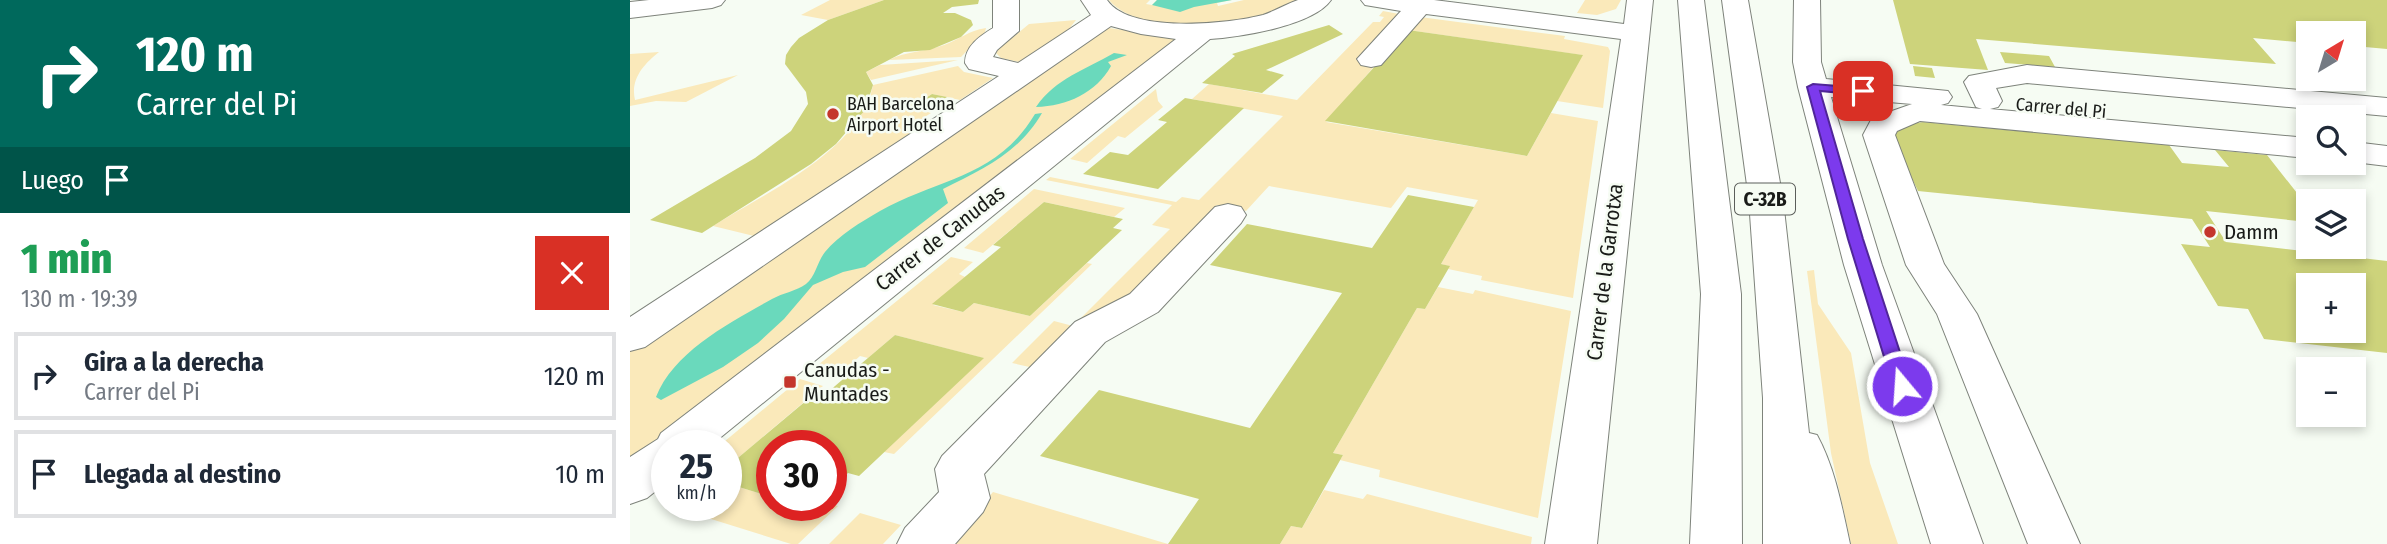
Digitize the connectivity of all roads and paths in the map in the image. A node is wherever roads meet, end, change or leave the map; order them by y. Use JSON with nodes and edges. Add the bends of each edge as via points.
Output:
{"nodes":[{"id":1,"x":712,"y":0,"type":"edge"},
{"id":2,"x":1006,"y":0,"type":"edge"},
{"id":3,"x":1318,"y":0,"type":"edge"},
{"id":4,"x":1374,"y":0,"type":"edge"},
{"id":5,"x":1576,"y":0,"type":"edge"},
{"id":6,"x":1691,"y":0,"type":"edge"},
{"id":7,"x":1735,"y":0,"type":"edge"},
{"id":8,"x":1807,"y":0,"type":"edge"},
{"id":9,"x":643,"y":6,"type":"edge"},
{"id":10,"x":1420,"y":6,"type":"junction"},
{"id":11,"x":1101,"y":8,"type":"edge"},
{"id":12,"x":1637,"y":17,"type":"edge"},
{"id":13,"x":1563,"y":24,"type":"junction"},
{"id":14,"x":1203,"y":31,"type":"junction"},
{"id":15,"x":1371,"y":59,"type":"dead end"},
{"id":16,"x":1024,"y":72,"type":"junction"},
{"id":17,"x":2296,"y":76,"type":"edge"},
{"id":18,"x":2076,"y":79,"type":"junction"},
{"id":19,"x":2366,"y":81,"type":"edge"},
{"id":20,"x":2387,"y":83,"type":"edge"},
{"id":21,"x":1813,"y":87,"type":"junction"},
{"id":22,"x":1987,"y":101,"type":"junction"},
{"id":23,"x":2387,"y":107,"type":"edge"},
{"id":24,"x":2296,"y":129,"type":"edge"},
{"id":25,"x":2366,"y":135,"type":"edge"},
{"id":26,"x":2387,"y":136,"type":"edge"},
{"id":27,"x":2296,"y":147,"type":"edge"},
{"id":28,"x":2366,"y":153,"type":"edge"},
{"id":29,"x":2387,"y":156,"type":"edge"},
{"id":30,"x":1228,"y":215,"type":"dead end"},
{"id":31,"x":1863,"y":265,"type":"junction"},
{"id":32,"x":1925,"y":265,"type":"junction"},
{"id":33,"x":630,"y":337,"type":"edge"},
{"id":34,"x":1100,"y":354,"type":"dead end"},
{"id":35,"x":1785,"y":398,"type":"junction"},
{"id":36,"x":698,"y":430,"type":"edge"},
{"id":37,"x":651,"y":468,"type":"edge"},
{"id":38,"x":630,"y":484,"type":"edge"},
{"id":39,"x":965,"y":498,"type":"junction"},
{"id":40,"x":923,"y":544,"type":"edge"},
{"id":41,"x":1571,"y":544,"type":"edge"},
{"id":42,"x":1716,"y":544,"type":"edge"},
{"id":43,"x":1789,"y":544,"type":"edge"},
{"id":44,"x":1824,"y":544,"type":"edge"},
{"id":45,"x":1956,"y":544,"type":"edge"},
{"id":46,"x":2054,"y":544,"type":"edge"}],
"edges":[{"from":1,"to":9,"type":"main road"},
{"from":2,"to":16,"type":"main road","via":[[1006,31],[981,50],[979,62]]},
{"from":3,"to":14,"type":"main road","via":[[1277,19]]},
{"from":4,"to":10,"type":"main road"},
{"from":5,"to":13,"type":"main road"},
{"from":6,"to":42,"type":"main road","number":"C-32B","via":[[1721,294]]},
{"from":7,"to":35,"type":"main road","number":"C-32B","via":[[1766,200]]},
{"from":8,"to":21,"type":"main road","via":[[1807,62]]},
{"from":10,"to":13,"type":"main road"},
{"from":10,"to":15,"type":"main road"},
{"from":11,"to":14,"type":"main road","via":[[1143,27]]},
{"from":11,"to":16,"type":"main road"},
{"from":12,"to":13,"type":"main road"},
{"from":12,"to":41,"type":"main road","name":"Carrer de la Garrotxa"},
{"from":14,"to":36,"type":"main road","name":"Carrer de Canudas"},
{"from":16,"to":33,"type":"main road"},
{"from":17,"to":18,"type":"main road","via":[[2093,58]]},
{"from":18,"to":22,"type":"main road","via":[[2027,74],[1979,82]]},
{"from":18,"to":23,"type":"main road"},
{"from":19,"to":20,"type":"main road"},
{"from":21,"to":22,"type":"main road","name":"Carrer del Pi"},
{"from":21,"to":31,"type":"main road"},
{"from":22,"to":24,"type":"main road","name":"Carrer del Pi"},
{"from":25,"to":26,"type":"main road"},
{"from":27,"to":32,"type":"main road","via":[[1935,114],[1902,116],[1883,125],[1879,135]]},
{"from":28,"to":29,"type":"main road"},
{"from":30,"to":39,"type":"main road","via":[[1144,303],[1090,332],[960,469]]},
{"from":31,"to":32,"type":"main road"},
{"from":31,"to":45,"type":"main road"},
{"from":32,"to":46,"type":"main road","via":[[1957,314]]},
{"from":34,"to":39,"type":"main road"},
{"from":35,"to":43,"type":"main road","number":"C-32B"},
{"from":35,"to":44,"type":"main road"},
{"from":37,"to":38,"type":"main road"},
{"from":39,"to":40,"type":"main road"}]}
